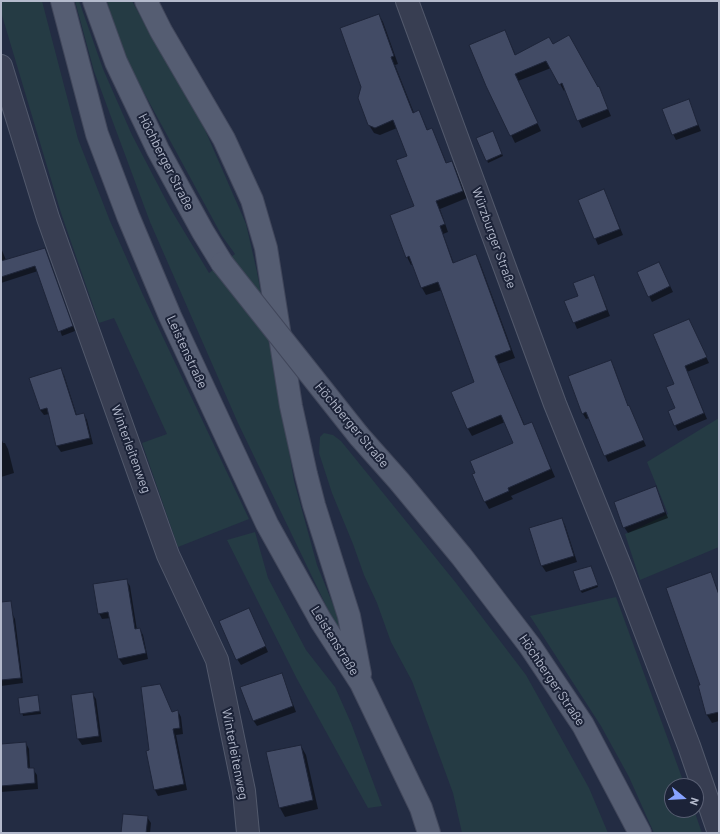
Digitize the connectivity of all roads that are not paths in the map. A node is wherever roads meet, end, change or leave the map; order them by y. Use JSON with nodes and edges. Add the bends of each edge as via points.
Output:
{"nodes":[{"id":1,"x":62,"y":1,"type":"edge"},
{"id":2,"x":94,"y":1,"type":"edge"},
{"id":3,"x":146,"y":1,"type":"edge"},
{"id":4,"x":407,"y":1,"type":"edge"},
{"id":5,"x":1,"y":66,"type":"edge"},
{"id":6,"x":361,"y":683,"type":"junction"},
{"id":7,"x":248,"y":833,"type":"edge"},
{"id":8,"x":429,"y":833,"type":"edge"},
{"id":9,"x":640,"y":833,"type":"edge"},
{"id":10,"x":719,"y":833,"type":"edge"}],
"edges":[{"from":1,"to":6,"type":"main road","name":"Leistenstraße","via":[[97,134],[170,316],[267,524],[321,621]]},
{"from":2,"to":9,"type":"main road","name":"Höchberger Straße","bridge":true,"via":[[116,62],[158,150],[222,263],[359,436],[462,557],[530,646],[583,726]]},
{"from":3,"to":6,"type":"main road","name":"Leistenstraße","via":[[224,139],[252,200],[266,248],[291,406],[306,474],[349,616]]},
{"from":4,"to":10,"type":"street","name":"Würzburger Straße","via":[[555,404],[623,573]]},
{"from":5,"to":7,"type":"street","name":"Winterleitenweg","via":[[48,218],[168,555],[217,660],[244,791]]},
{"from":6,"to":8,"type":"main road","name":"Leistenstraße","via":[[421,808]]}]}
